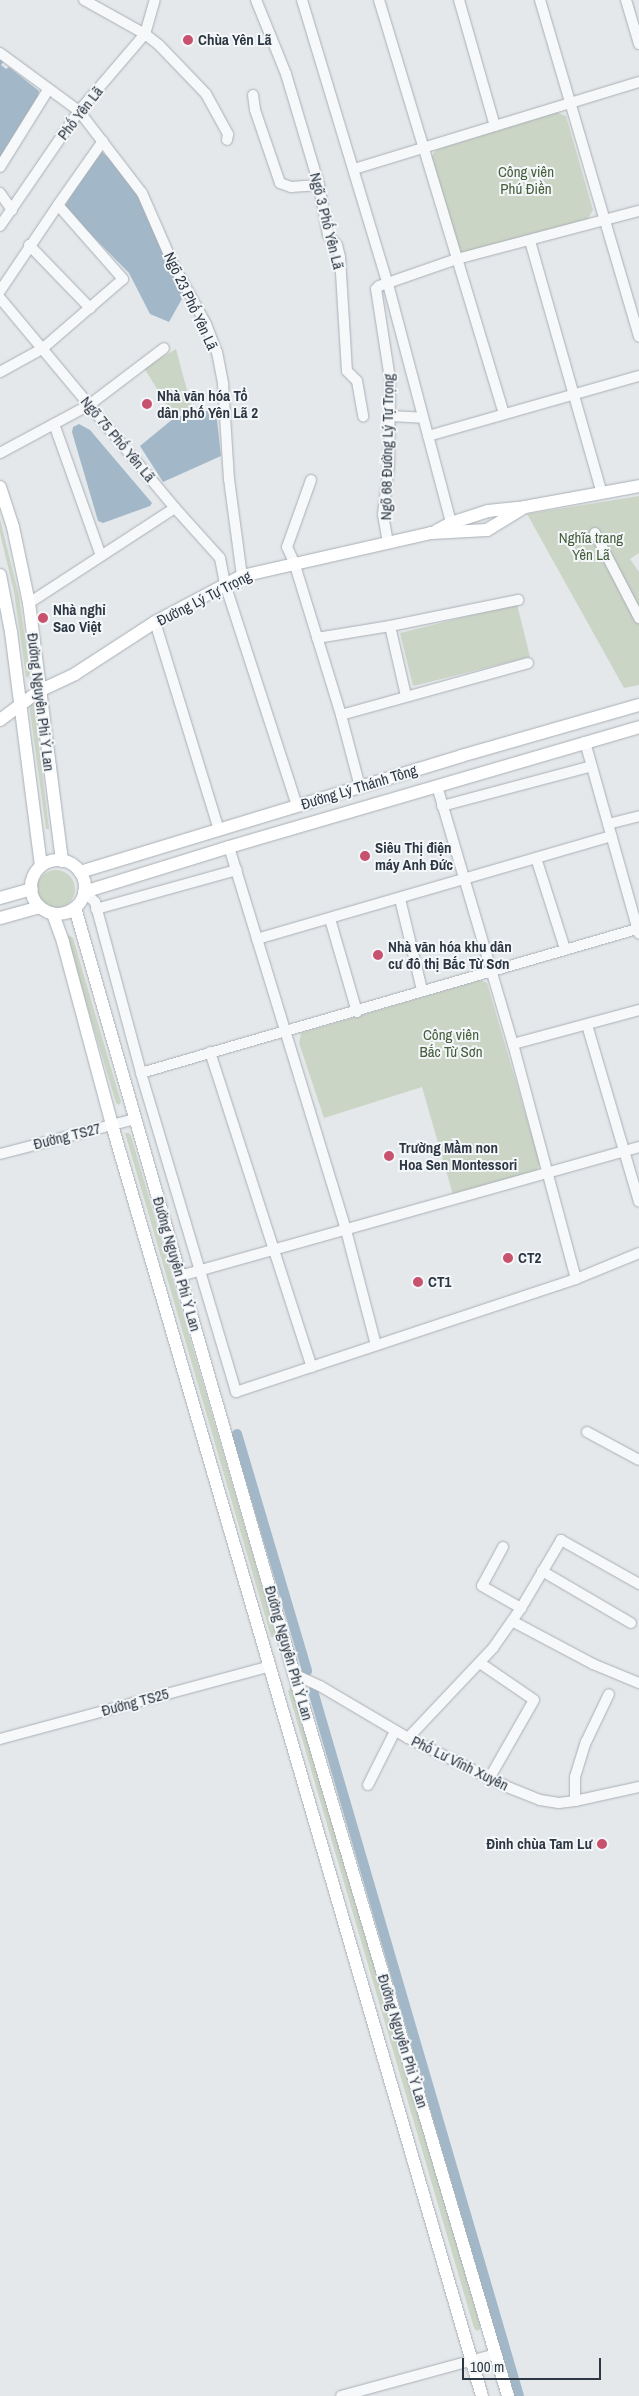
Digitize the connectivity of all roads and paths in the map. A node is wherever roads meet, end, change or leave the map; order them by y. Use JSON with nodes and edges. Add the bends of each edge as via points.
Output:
{"nodes":[{"id":1,"x":84,"y":0,"type":"edge"},
{"id":2,"x":155,"y":0,"type":"edge"},
{"id":3,"x":256,"y":0,"type":"edge"},
{"id":4,"x":303,"y":0,"type":"edge"},
{"id":5,"x":379,"y":0,"type":"edge"},
{"id":6,"x":459,"y":0,"type":"edge"},
{"id":7,"x":540,"y":0,"type":"edge"},
{"id":8,"x":626,"y":0,"type":"edge"},
{"id":9,"x":145,"y":34,"type":"junction"},
{"id":10,"x":639,"y":44,"type":"edge"},
{"id":11,"x":0,"y":53,"type":"edge"},
{"id":12,"x":639,"y":82,"type":"edge"},
{"id":13,"x":48,"y":90,"type":"junction"},
{"id":14,"x":253,"y":95,"type":"dead end"},
{"id":15,"x":570,"y":103,"type":"junction"},
{"id":16,"x":79,"y":111,"type":"junction"},
{"id":17,"x":495,"y":126,"type":"junction"},
{"id":18,"x":227,"y":140,"type":"dead end"},
{"id":19,"x":103,"y":141,"type":"junction"},
{"id":20,"x":422,"y":148,"type":"junction"},
{"id":21,"x":0,"y":168,"type":"edge"},
{"id":22,"x":354,"y":169,"type":"junction"},
{"id":23,"x":319,"y":185,"type":"junction"},
{"id":24,"x":0,"y":194,"type":"edge"},
{"id":25,"x":58,"y":205,"type":"junction"},
{"id":26,"x":12,"y":210,"type":"junction"},
{"id":27,"x":639,"y":211,"type":"edge"},
{"id":28,"x":604,"y":220,"type":"junction"},
{"id":29,"x":0,"y":226,"type":"edge"},
{"id":30,"x":530,"y":241,"type":"junction"},
{"id":31,"x":29,"y":245,"type":"junction"},
{"id":32,"x":457,"y":260,"type":"junction"},
{"id":33,"x":388,"y":284,"type":"junction"},
{"id":34,"x":0,"y":291,"type":"edge"},
{"id":35,"x":0,"y":298,"type":"edge"},
{"id":36,"x":90,"y":308,"type":"junction"},
{"id":37,"x":639,"y":336,"type":"edge"},
{"id":38,"x":164,"y":348,"type":"dead end"},
{"id":39,"x":42,"y":349,"type":"junction"},
{"id":40,"x":0,"y":372,"type":"edge"},
{"id":41,"x":639,"y":376,"type":"edge"},
{"id":42,"x":574,"y":394,"type":"junction"},
{"id":43,"x":89,"y":405,"type":"junction"},
{"id":44,"x":504,"y":414,"type":"junction"},
{"id":45,"x":363,"y":416,"type":"dead end"},
{"id":46,"x":390,"y":416,"type":"junction"},
{"id":47,"x":424,"y":418,"type":"junction"},
{"id":48,"x":54,"y":424,"type":"junction"},
{"id":49,"x":428,"y":436,"type":"junction"},
{"id":50,"x":0,"y":453,"type":"edge"},
{"id":51,"x":311,"y":480,"type":"dead end"},
{"id":52,"x":0,"y":486,"type":"edge"},
{"id":53,"x":639,"y":486,"type":"edge"},
{"id":54,"x":602,"y":493,"type":"junction"},
{"id":55,"x":525,"y":507,"type":"junction"},
{"id":56,"x":175,"y":508,"type":"junction"},
{"id":57,"x":451,"y":522,"type":"junction"},
{"id":58,"x":431,"y":533,"type":"junction"},
{"id":59,"x":595,"y":533,"type":"dead end"},
{"id":60,"x":388,"y":543,"type":"junction"},
{"id":61,"x":102,"y":556,"type":"junction"},
{"id":62,"x":294,"y":562,"type":"junction"},
{"id":63,"x":0,"y":575,"type":"edge"},
{"id":64,"x":242,"y":576,"type":"junction"},
{"id":65,"x":225,"y":584,"type":"junction"},
{"id":66,"x":518,"y":600,"type":"dead end"},
{"id":67,"x":28,"y":604,"type":"junction"},
{"id":68,"x":3,"y":609,"type":"edge"},
{"id":69,"x":639,"y":618,"type":"edge"},
{"id":70,"x":155,"y":622,"type":"junction"},
{"id":71,"x":390,"y":626,"type":"junction"},
{"id":72,"x":317,"y":638,"type":"junction"},
{"id":73,"x":528,"y":663,"type":"dead end"},
{"id":74,"x":39,"y":691,"type":"junction"},
{"id":75,"x":406,"y":696,"type":"junction"},
{"id":76,"x":20,"y":705,"type":"junction"},
{"id":77,"x":639,"y":705,"type":"edge"},
{"id":78,"x":341,"y":715,"type":"junction"},
{"id":79,"x":0,"y":720,"type":"edge"},
{"id":80,"x":639,"y":727,"type":"edge"},
{"id":81,"x":585,"y":742,"type":"junction"},
{"id":82,"x":592,"y":766,"type":"junction"},
{"id":83,"x":436,"y":786,"type":"junction"},
{"id":84,"x":360,"y":787,"type":"junction"},
{"id":85,"x":331,"y":795,"type":"junction"},
{"id":86,"x":297,"y":805,"type":"junction"},
{"id":87,"x":442,"y":806,"type":"junction"},
{"id":88,"x":337,"y":815,"type":"junction"},
{"id":89,"x":639,"y":816,"type":"edge"},
{"id":90,"x":608,"y":824,"type":"junction"},
{"id":91,"x":219,"y":830,"type":"junction"},
{"id":92,"x":611,"y":836,"type":"junction"},
{"id":93,"x":230,"y":847,"type":"junction"},
{"id":94,"x":536,"y":858,"type":"junction"},
{"id":95,"x":62,"y":861,"type":"junction"},
{"id":96,"x":41,"y":866,"type":"junction"},
{"id":97,"x":236,"y":870,"type":"junction"},
{"id":98,"x":80,"y":872,"type":"junction"},
{"id":99,"x":462,"y":880,"type":"junction"},
{"id":100,"x":32,"y":889,"type":"junction"},
{"id":101,"x":84,"y":892,"type":"junction"},
{"id":102,"x":0,"y":898,"type":"edge"},
{"id":103,"x":400,"y":899,"type":"junction"},
{"id":104,"x":40,"y":907,"type":"junction"},
{"id":105,"x":75,"y":908,"type":"junction"},
{"id":106,"x":96,"y":909,"type":"junction"},
{"id":107,"x":53,"y":914,"type":"junction"},
{"id":108,"x":0,"y":918,"type":"edge"},
{"id":109,"x":637,"y":918,"type":"edge"},
{"id":110,"x":330,"y":919,"type":"junction"},
{"id":111,"x":638,"y":932,"type":"edge"},
{"id":112,"x":257,"y":939,"type":"junction"},
{"id":113,"x":566,"y":949,"type":"junction"},
{"id":114,"x":490,"y":971,"type":"junction"},
{"id":115,"x":422,"y":990,"type":"junction"},
{"id":116,"x":639,"y":1010,"type":"edge"},
{"id":117,"x":357,"y":1012,"type":"junction"},
{"id":118,"x":587,"y":1025,"type":"junction"},
{"id":119,"x":285,"y":1031,"type":"junction"},
{"id":120,"x":513,"y":1044,"type":"junction"},
{"id":121,"x":210,"y":1052,"type":"junction"},
{"id":122,"x":141,"y":1073,"type":"junction"},
{"id":123,"x":135,"y":1119,"type":"junction"},
{"id":124,"x":112,"y":1125,"type":"junction"},
{"id":125,"x":639,"y":1146,"type":"edge"},
{"id":126,"x":623,"y":1151,"type":"junction"},
{"id":127,"x":0,"y":1154,"type":"edge"},
{"id":128,"x":547,"y":1174,"type":"junction"},
{"id":129,"x":639,"y":1202,"type":"edge"},
{"id":130,"x":346,"y":1230,"type":"junction"},
{"id":131,"x":273,"y":1250,"type":"junction"},
{"id":132,"x":639,"y":1253,"type":"edge"},
{"id":133,"x":200,"y":1271,"type":"junction"},
{"id":134,"x":180,"y":1276,"type":"junction"},
{"id":135,"x":576,"y":1279,"type":"junction"},
{"id":136,"x":376,"y":1346,"type":"junction"},
{"id":137,"x":312,"y":1367,"type":"junction"},
{"id":138,"x":587,"y":1432,"type":"dead end"},
{"id":139,"x":639,"y":1460,"type":"edge"},
{"id":140,"x":503,"y":1547,"type":"dead end"},
{"id":141,"x":542,"y":1571,"type":"junction"},
{"id":142,"x":639,"y":1584,"type":"edge"},
{"id":143,"x":521,"y":1608,"type":"junction"},
{"id":144,"x":512,"y":1621,"type":"junction"},
{"id":145,"x":631,"y":1623,"type":"dead end"},
{"id":146,"x":480,"y":1663,"type":"junction"},
{"id":147,"x":270,"y":1666,"type":"junction"},
{"id":148,"x":294,"y":1674,"type":"junction"},
{"id":149,"x":639,"y":1683,"type":"edge"},
{"id":150,"x":609,"y":1694,"type":"dead end"},
{"id":151,"x":395,"y":1730,"type":"junction"},
{"id":152,"x":408,"y":1738,"type":"junction"},
{"id":153,"x":0,"y":1739,"type":"edge"},
{"id":154,"x":490,"y":1777,"type":"junction"},
{"id":155,"x":368,"y":1785,"type":"dead end"},
{"id":156,"x":639,"y":1787,"type":"edge"},
{"id":157,"x":574,"y":1801,"type":"junction"},
{"id":158,"x":496,"y":2354,"type":"junction"},
{"id":159,"x":472,"y":2361,"type":"junction"},
{"id":160,"x":341,"y":2396,"type":"edge"},
{"id":161,"x":482,"y":2396,"type":"edge"},
{"id":162,"x":508,"y":2396,"type":"edge"}],
"edges":[{"from":1,"to":9,"type":"street"},
{"from":2,"to":9,"type":"street","name":"Phố Yên Lã"},
{"from":3,"to":23,"type":"street","name":"Ngõ 3 Phố Yên Lã","via":[[286,74]]},
{"from":4,"to":22,"type":"street"},
{"from":5,"to":20,"type":"street"},
{"from":6,"to":17,"type":"street"},
{"from":7,"to":15,"type":"street"},
{"from":8,"to":10,"type":"street"},
{"from":9,"to":16,"type":"street","name":"Phố Yên Lã"},
{"from":9,"to":18,"type":"street","via":[[206,94],[228,134]]},
{"from":11,"to":13,"type":"street","name":"Ngõ 23 Phố Yên Lã"},
{"from":12,"to":15,"type":"street"},
{"from":13,"to":16,"type":"street","name":"Ngõ 23 Phố Yên Lã"},
{"from":13,"to":21,"type":"street"},
{"from":14,"to":23,"type":"street","via":[[280,183],[291,188]]},
{"from":15,"to":17,"type":"street"},
{"from":15,"to":28,"type":"street"},
{"from":16,"to":19,"type":"street","name":"Ngõ 23 Phố Yên Lã"},
{"from":16,"to":26,"type":"street","name":"Phố Yên Lã"},
{"from":17,"to":20,"type":"street"},
{"from":19,"to":25,"type":"street"},
{"from":19,"to":64,"type":"street","name":"Ngõ 23 Phố Yên Lã","via":[[142,193],[217,352]]},
{"from":20,"to":22,"type":"street"},
{"from":20,"to":32,"type":"street"},
{"from":22,"to":33,"type":"street"},
{"from":23,"to":45,"type":"street","name":"Ngõ 3 Phố Yên Lã","via":[[328,235],[337,245],[340,258],[347,371],[357,381]]},
{"from":24,"to":26,"type":"street"},
{"from":25,"to":31,"type":"street"},
{"from":25,"to":36,"type":"street","via":[[123,279]]},
{"from":26,"to":29,"type":"street","name":"Phố Yên Lã"},
{"from":27,"to":28,"type":"street"},
{"from":28,"to":30,"type":"street"},
{"from":28,"to":37,"type":"street"},
{"from":30,"to":32,"type":"street"},
{"from":30,"to":42,"type":"street"},
{"from":31,"to":34,"type":"street"},
{"from":31,"to":36,"type":"street"},
{"from":32,"to":33,"type":"street"},
{"from":32,"to":44,"type":"street"},
{"from":33,"to":46,"type":"street","name":"Ngõ 68 Đường Lý Tự Trọng","via":[[379,286],[376,292],[390,379]]},
{"from":33,"to":47,"type":"street"},
{"from":35,"to":39,"type":"street","name":"Ngõ 75 Phố Yên Lã"},
{"from":36,"to":39,"type":"street"},
{"from":38,"to":43,"type":"street"},
{"from":39,"to":40,"type":"street"},
{"from":39,"to":43,"type":"street","name":"Ngõ 75 Phố Yên Lã"},
{"from":41,"to":42,"type":"street"},
{"from":42,"to":44,"type":"street"},
{"from":42,"to":54,"type":"street"},
{"from":43,"to":48,"type":"street"},
{"from":43,"to":56,"type":"street","name":"Ngõ 75 Phố Yên Lã"},
{"from":44,"to":49,"type":"street"},
{"from":46,"to":47,"type":"street"},
{"from":46,"to":60,"type":"street","name":"Ngõ 68 Đường Lý Tự Trọng","via":[[383,514]]},
{"from":47,"to":49,"type":"street"},
{"from":48,"to":50,"type":"street"},
{"from":48,"to":61,"type":"street"},
{"from":49,"to":57,"type":"street"},
{"from":51,"to":62,"type":"street","via":[[288,541],[287,547]]},
{"from":52,"to":67,"type":"main road","name":"Đường Nguyên Phi Ỷ Lan","via":[[13,527]]},
{"from":53,"to":54,"type":"main road","name":"Đường Lý Tự Trọng"},
{"from":54,"to":55,"type":"main road","name":"Đường Lý Tự Trọng"},
{"from":55,"to":57,"type":"main road","name":"Đường Lý Tự Trọng","via":[[488,511]]},
{"from":55,"to":58,"type":"main road","name":"Đường Lý Tự Trọng","via":[[488,530]]},
{"from":56,"to":61,"type":"street"},
{"from":56,"to":65,"type":"street","name":"Ngõ 75 Phố Yên Lã","via":[[220,558]]},
{"from":57,"to":58,"type":"main road","name":"Đường Lý Tự Trọng"},
{"from":58,"to":60,"type":"main road","name":"Đường Lý Tự Trọng"},
{"from":59,"to":69,"type":"street"},
{"from":60,"to":62,"type":"main road","name":"Đường Lý Tự Trọng"},
{"from":61,"to":67,"type":"street"},
{"from":62,"to":64,"type":"main road","name":"Đường Lý Tự Trọng"},
{"from":62,"to":72,"type":"street"},
{"from":63,"to":68,"type":"main road","name":"Đường Nguyên Phi Ỷ Lan"},
{"from":64,"to":65,"type":"main road","name":"Đường Lý Tự Trọng"},
{"from":65,"to":70,"type":"main road","name":"Đường Lý Tự Trọng"},
{"from":65,"to":86,"type":"street","name":"Ngõ 75 Phố Yên Lã"},
{"from":66,"to":71,"type":"street"},
{"from":67,"to":74,"type":"main road","name":"Đường Nguyên Phi Ỷ Lan"},
{"from":68,"to":76,"type":"main road","name":"Đường Nguyên Phi Ỷ Lan"},
{"from":70,"to":74,"type":"main road","name":"Đường Lý Tự Trọng","via":[[75,674]]},
{"from":70,"to":91,"type":"street"},
{"from":71,"to":72,"type":"street"},
{"from":71,"to":75,"type":"street"},
{"from":72,"to":78,"type":"street"},
{"from":73,"to":75,"type":"street"},
{"from":74,"to":76,"type":"main road","name":"Đường Lý Tự Trọng"},
{"from":74,"to":95,"type":"main road","name":"Đường Nguyên Phi Ỷ Lan"},
{"from":75,"to":78,"type":"street"},
{"from":76,"to":79,"type":"main road","name":"Đường Lý Tự Trọng"},
{"from":76,"to":96,"type":"main road","name":"Đường Nguyên Phi Ỷ Lan"},
{"from":77,"to":84,"type":"main road","name":"Đường Lý Thánh Tông"},
{"from":78,"to":84,"type":"street"},
{"from":80,"to":81,"type":"main road","name":"Đường Lý Thánh Tông"},
{"from":81,"to":82,"type":"street"},
{"from":81,"to":83,"type":"main road","name":"Đường Lý Thánh Tông"},
{"from":82,"to":87,"type":"street"},
{"from":82,"to":90,"type":"street"},
{"from":83,"to":87,"type":"street"},
{"from":83,"to":88,"type":"main road","name":"Đường Lý Thánh Tông"},
{"from":84,"to":85,"type":"main road","name":"Đường Lý Thánh Tông"},
{"from":85,"to":86,"type":"main road","name":"Đường Lý Thánh Tông"},
{"from":85,"to":88,"type":"main road"},
{"from":86,"to":91,"type":"main road","name":"Đường Lý Thánh Tông"},
{"from":87,"to":99,"type":"street"},
{"from":88,"to":93,"type":"main road","name":"Đường Lý Thánh Tông"},
{"from":89,"to":90,"type":"street"},
{"from":90,"to":92,"type":"street"},
{"from":91,"to":98,"type":"main road","name":"Đường Lý Thánh Tông"},
{"from":92,"to":94,"type":"street"},
{"from":92,"to":109,"type":"street"},
{"from":93,"to":97,"type":"street"},
{"from":93,"to":101,"type":"main road","name":"Đường Lý Thánh Tông"},
{"from":94,"to":99,"type":"street"},
{"from":94,"to":113,"type":"street"},
{"from":95,"to":96,"type":"main road"},
{"from":95,"to":98,"type":"main road","via":[[72,864]]},
{"from":96,"to":100,"type":"main road","via":[[34,876]]},
{"from":97,"to":106,"type":"street"},
{"from":97,"to":112,"type":"street"},
{"from":98,"to":101,"type":"main road","via":[[85,882]]},
{"from":99,"to":103,"type":"street"},
{"from":99,"to":114,"type":"street"},
{"from":100,"to":102,"type":"main road"},
{"from":100,"to":104,"type":"main road"},
{"from":101,"to":105,"type":"main road"},
{"from":101,"to":106,"type":"street"},
{"from":103,"to":110,"type":"street"},
{"from":103,"to":115,"type":"street"},
{"from":104,"to":107,"type":"main road"},
{"from":104,"to":108,"type":"main road"},
{"from":105,"to":107,"type":"main road"},
{"from":105,"to":123,"type":"main road","name":"Đường Nguyên Phi Ỷ Lan"},
{"from":106,"to":122,"type":"street"},
{"from":107,"to":124,"type":"main road","name":"Đường Nguyên Phi Ỷ Lan"},
{"from":109,"to":111,"type":"street"},
{"from":110,"to":112,"type":"street"},
{"from":110,"to":117,"type":"street"},
{"from":111,"to":113,"type":"street"},
{"from":112,"to":119,"type":"street"},
{"from":113,"to":114,"type":"street"},
{"from":114,"to":115,"type":"street"},
{"from":114,"to":120,"type":"street"},
{"from":115,"to":117,"type":"street"},
{"from":116,"to":118,"type":"street"},
{"from":117,"to":119,"type":"street"},
{"from":118,"to":120,"type":"street"},
{"from":118,"to":126,"type":"street"},
{"from":119,"to":121,"type":"street"},
{"from":119,"to":130,"type":"street"},
{"from":120,"to":128,"type":"street"},
{"from":121,"to":122,"type":"street"},
{"from":121,"to":131,"type":"street"},
{"from":122,"to":133,"type":"street"},
{"from":123,"to":124,"type":"street","name":"Đường TS27"},
{"from":123,"to":134,"type":"main road","name":"Đường Nguyên Phi Ỷ Lan"},
{"from":124,"to":127,"type":"street","name":"Đường TS27"},
{"from":124,"to":147,"type":"main road","name":"Đường Nguyên Phi Ỷ Lan"},
{"from":125,"to":126,"type":"street"},
{"from":126,"to":128,"type":"street"},
{"from":126,"to":129,"type":"street"},
{"from":128,"to":130,"type":"street"},
{"from":128,"to":135,"type":"street"},
{"from":130,"to":131,"type":"street"},
{"from":130,"to":136,"type":"street"},
{"from":131,"to":133,"type":"street"},
{"from":131,"to":137,"type":"street"},
{"from":132,"to":135,"type":"street"},
{"from":133,"to":134,"type":"street"},
{"from":133,"to":137,"type":"street","via":[[236,1392]]},
{"from":134,"to":148,"type":"main road","name":"Đường Nguyên Phi Ỷ Lan"},
{"from":135,"to":136,"type":"street"},
{"from":136,"to":137,"type":"street"},
{"from":138,"to":139,"type":"street"},
{"from":140,"to":143,"type":"street","via":[[482,1586]]},
{"from":141,"to":142,"type":"street","via":[[561,1540]]},
{"from":141,"to":143,"type":"street"},
{"from":141,"to":145,"type":"street"},
{"from":143,"to":144,"type":"street"},
{"from":144,"to":146,"type":"street"},
{"from":144,"to":149,"type":"street","via":[[593,1664]]},
{"from":146,"to":152,"type":"street"},
{"from":146,"to":154,"type":"street","via":[[534,1700]]},
{"from":147,"to":148,"type":"main road"},
{"from":147,"to":153,"type":"street","name":"Đường TS25"},
{"from":147,"to":159,"type":"main road","name":"Đường Nguyên Phi Ỷ Lan"},
{"from":148,"to":151,"type":"street","name":"Phố Lư Vĩnh Xuyên"},
{"from":148,"to":158,"type":"main road","name":"Đường Nguyên Phi Ỷ Lan"},
{"from":150,"to":157,"type":"street","via":[[586,1742],[575,1777]]},
{"from":151,"to":152,"type":"street","name":"Phố Lư Vĩnh Xuyên"},
{"from":151,"to":155,"type":"street"},
{"from":152,"to":154,"type":"street","name":"Phố Lư Vĩnh Xuyên"},
{"from":154,"to":157,"type":"street","name":"Phố Lư Vĩnh Xuyên","via":[[540,1800]]},
{"from":156,"to":157,"type":"street","name":"Phố Lư Vĩnh Xuyên"},
{"from":158,"to":159,"type":"street"},
{"from":158,"to":162,"type":"main road","name":"Đường Nguyên Phi Ỷ Lan"},
{"from":159,"to":160,"type":"street"},
{"from":159,"to":161,"type":"main road","name":"Đường Nguyên Phi Ỷ Lan"}]}
